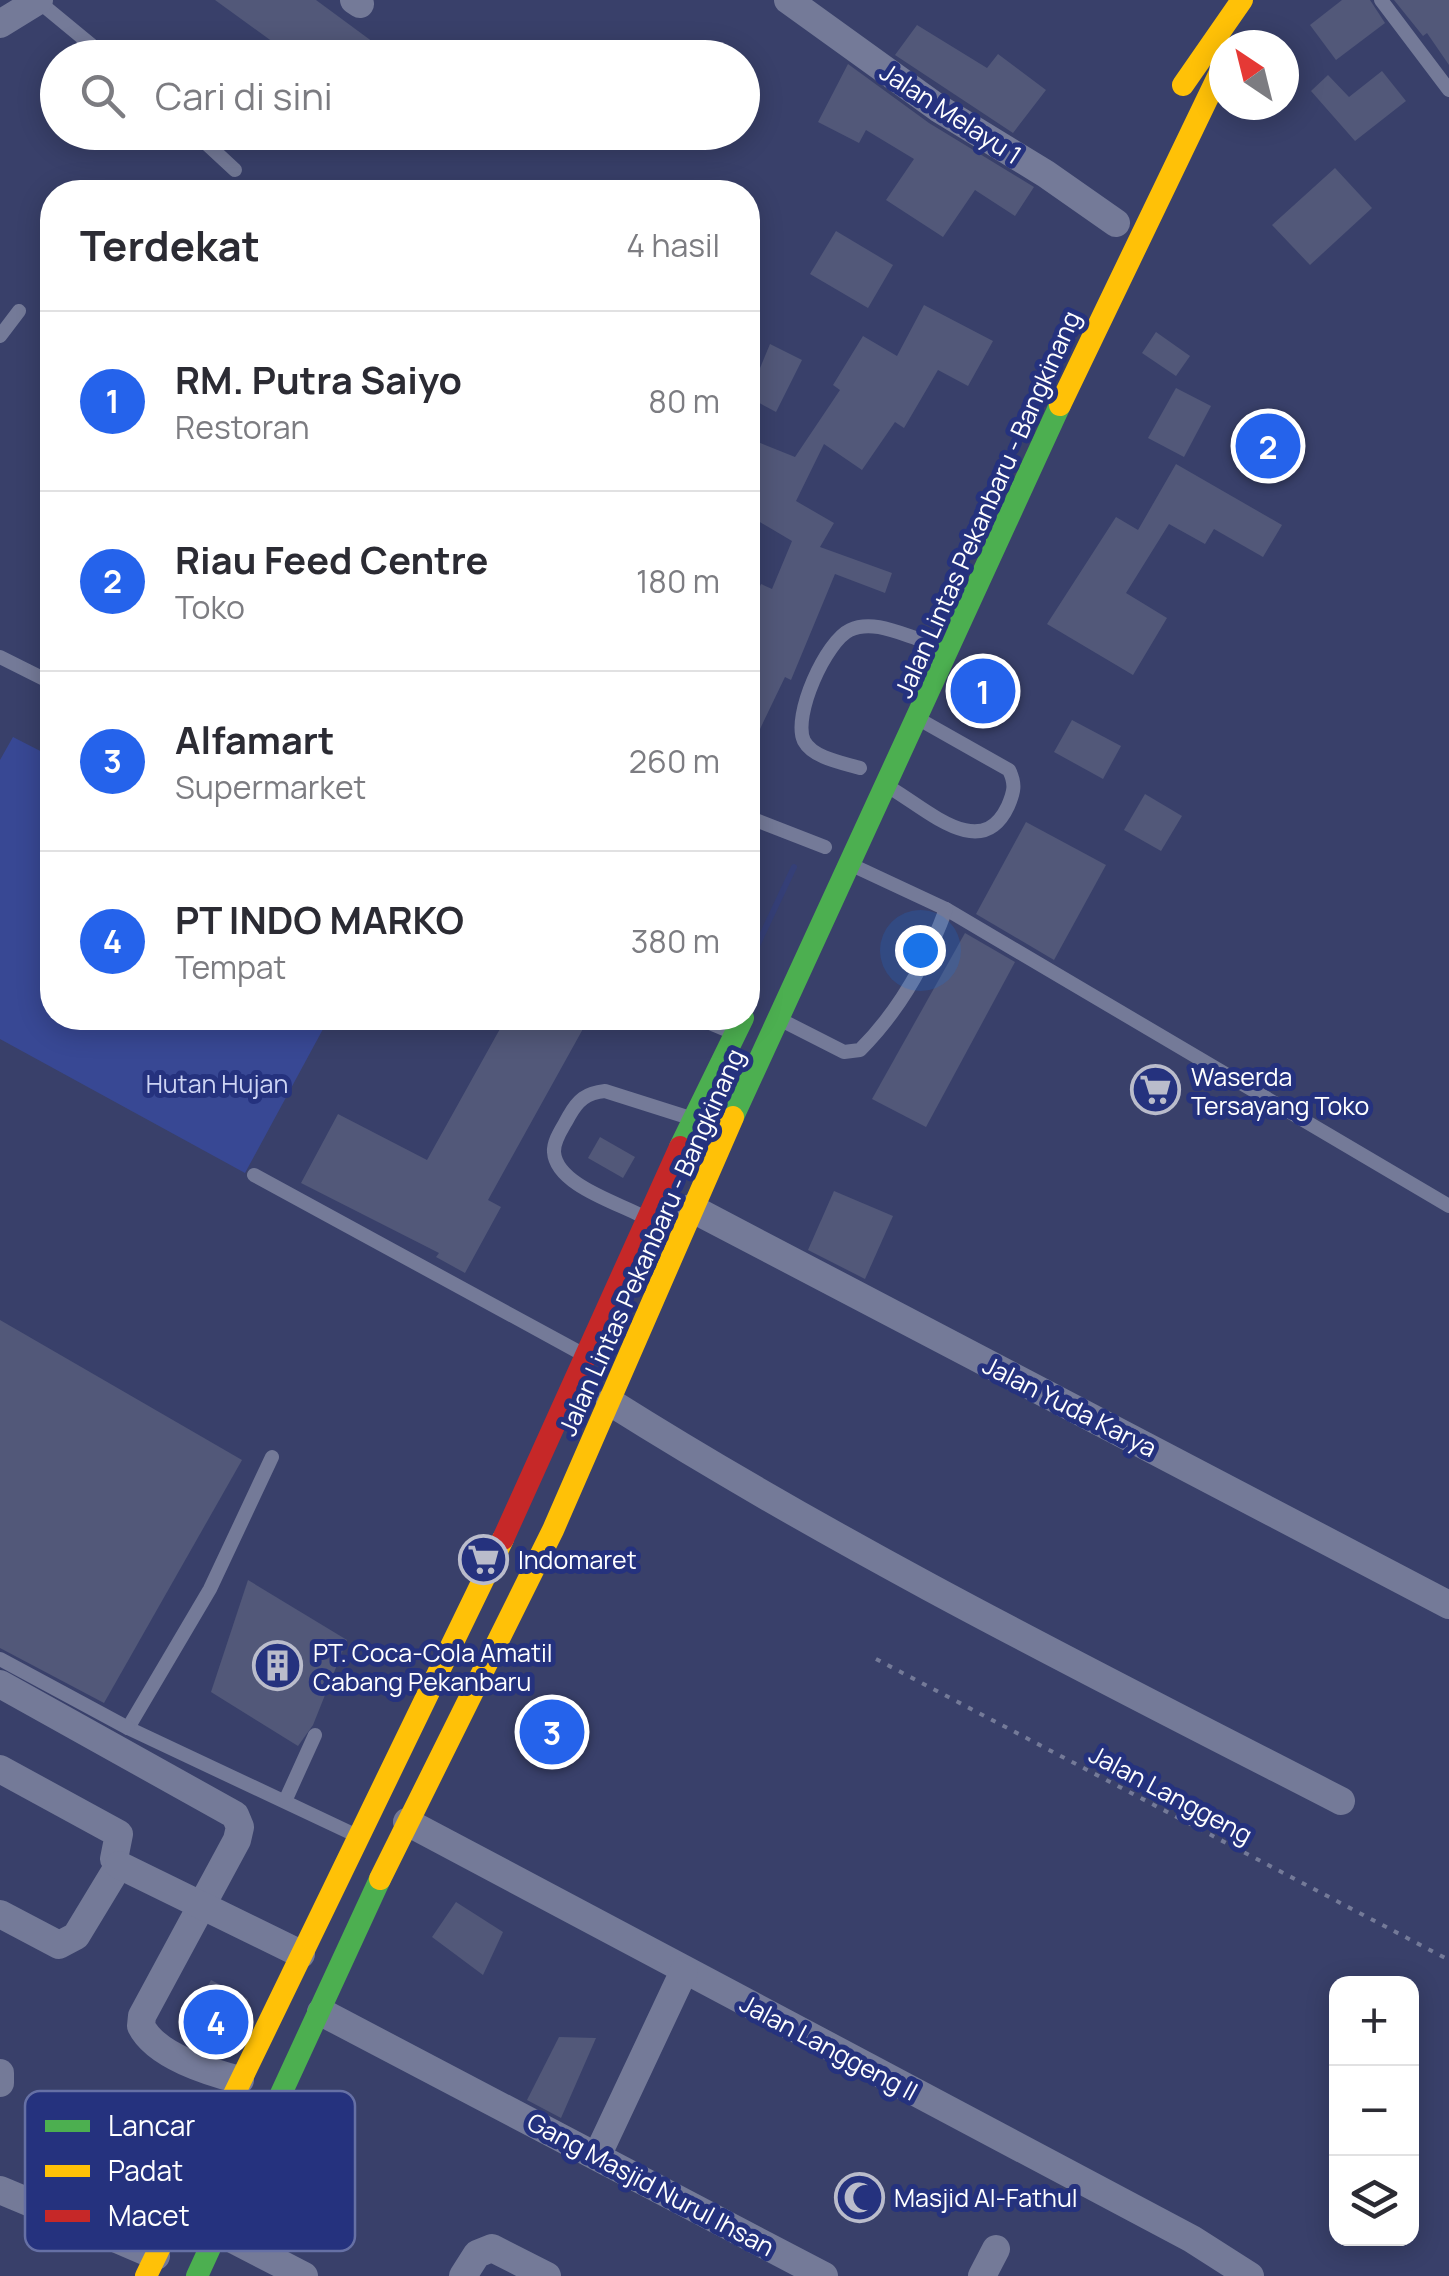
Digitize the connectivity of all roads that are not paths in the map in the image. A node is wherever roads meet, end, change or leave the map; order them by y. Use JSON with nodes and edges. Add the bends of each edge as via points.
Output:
{"nodes":[{"id":1,"x":788,"y":0,"type":"edge"},
{"id":2,"x":1242,"y":0,"type":"edge"},
{"id":3,"x":1381,"y":0,"type":"edge"},
{"id":4,"x":19,"y":8,"type":"edge"},
{"id":5,"x":75,"y":40,"type":"edge"},
{"id":6,"x":1449,"y":90,"type":"edge"},
{"id":7,"x":1209,"y":94,"type":"edge"},
{"id":8,"x":1172,"y":108,"type":"dead end"},
{"id":9,"x":213,"y":150,"type":"edge"},
{"id":10,"x":235,"y":170,"type":"dead end"},
{"id":11,"x":1116,"y":223,"type":"dead end"},
{"id":12,"x":18,"y":312,"type":"dead end"},
{"id":13,"x":0,"y":336,"type":"edge"},
{"id":14,"x":919,"y":638,"type":"dead end"},
{"id":15,"x":0,"y":657,"type":"edge"},
{"id":16,"x":40,"y":676,"type":"edge"},
{"id":17,"x":919,"y":719,"type":"junction"},
{"id":18,"x":860,"y":768,"type":"dead end"},
{"id":19,"x":886,"y":786,"type":"junction"},
{"id":20,"x":760,"y":823,"type":"edge"},
{"id":21,"x":824,"y":847,"type":"dead end"},
{"id":22,"x":851,"y":864,"type":"junction"},
{"id":23,"x":946,"y":909,"type":"junction"},
{"id":24,"x":780,"y":1020,"type":"junction"},
{"id":25,"x":737,"y":1030,"type":"edge"},
{"id":26,"x":694,"y":1120,"type":"junction"},
{"id":27,"x":254,"y":1176,"type":"dead end"},
{"id":28,"x":1449,"y":1206,"type":"edge"},
{"id":29,"x":690,"y":1208,"type":"junction"},
{"id":30,"x":645,"y":1218,"type":"junction"},
{"id":31,"x":587,"y":1356,"type":"junction"},
{"id":32,"x":610,"y":1402,"type":"junction"},
{"id":33,"x":272,"y":1457,"type":"dead end"},
{"id":34,"x":514,"y":1516,"type":"junction"},
{"id":35,"x":552,"y":1530,"type":"junction"},
{"id":36,"x":1449,"y":1605,"type":"edge"},
{"id":37,"x":0,"y":1659,"type":"edge"},
{"id":38,"x":0,"y":1684,"type":"edge"},
{"id":39,"x":128,"y":1728,"type":"junction"},
{"id":40,"x":315,"y":1735,"type":"dead end"},
{"id":41,"x":0,"y":1769,"type":"edge"},
{"id":42,"x":286,"y":1799,"type":"junction"},
{"id":43,"x":1341,"y":1801,"type":"dead end"},
{"id":44,"x":407,"y":1822,"type":"junction"},
{"id":45,"x":356,"y":1836,"type":"junction"},
{"id":46,"x":119,"y":1865,"type":"junction"},
{"id":47,"x":202,"y":1910,"type":"junction"},
{"id":48,"x":0,"y":1914,"type":"edge"},
{"id":49,"x":301,"y":1954,"type":"junction"},
{"id":50,"x":684,"y":1971,"type":"junction"},
{"id":51,"x":321,"y":2012,"type":"junction"},
{"id":52,"x":0,"y":2073,"type":"edge"},
{"id":53,"x":240,"y":2080,"type":"junction"},
{"id":54,"x":0,"y":2083,"type":"edge"},
{"id":55,"x":235,"y":2091,"type":"edge"},
{"id":56,"x":284,"y":2091,"type":"edge"},
{"id":57,"x":598,"y":2154,"type":"junction"},
{"id":58,"x":0,"y":2190,"type":"edge"},
{"id":59,"x":25,"y":2200,"type":"edge"},
{"id":60,"x":996,"y":2249,"type":"dead end"},
{"id":61,"x":127,"y":2251,"type":"edge"},
{"id":62,"x":210,"y":2251,"type":"edge"},
{"id":63,"x":256,"y":2251,"type":"edge"},
{"id":64,"x":151,"y":2266,"type":"edge"},
{"id":65,"x":198,"y":2276,"type":"edge"},
{"id":66,"x":304,"y":2276,"type":"edge"},
{"id":67,"x":463,"y":2276,"type":"edge"},
{"id":68,"x":547,"y":2276,"type":"edge"},
{"id":69,"x":824,"y":2276,"type":"edge"},
{"id":70,"x":982,"y":2276,"type":"edge"},
{"id":71,"x":1250,"y":2276,"type":"edge"}],
"edges":[{"from":1,"to":11,"type":"street","name":"Jalan Melayu 1"},
{"from":2,"to":8,"type":"highway","via":[[1202,52]]},
{"from":3,"to":6,"type":"lane"},
{"from":4,"to":5,"type":"lane"},
{"from":7,"to":17,"type":"highway","name":"Jalan Lintas Pekanbaru - Bangkinang"},
{"from":9,"to":10,"type":"lane"},
{"from":12,"to":13,"type":"lane"},
{"from":14,"to":18,"type":"lane","via":[[866,626],[850,630],[833,642],[807,697],[804,742]]},
{"from":15,"to":16,"type":"lane"},
{"from":17,"to":19,"type":"highway","name":"Jalan Lintas Pekanbaru - Bangkinang"},
{"from":17,"to":19,"type":"lane","via":[[1009,770],[1014,793],[999,826],[966,832]]},
{"from":19,"to":22,"type":"highway","name":"Jalan Lintas Pekanbaru - Bangkinang"},
{"from":20,"to":21,"type":"lane"},
{"from":22,"to":23,"type":"lane"},
{"from":22,"to":24,"type":"highway","name":"Jalan Lintas Pekanbaru - Bangkinang"},
{"from":23,"to":24,"type":"lane","via":[[918,974],[860,1050],[844,1052]]},
{"from":23,"to":28,"type":"lane"},
{"from":24,"to":29,"type":"highway","name":"Jalan Lintas Pekanbaru - Bangkinang"},
{"from":25,"to":26,"type":"highway","name":"Jalan Lintas Pekanbaru - Bangkinang"},
{"from":26,"to":30,"type":"highway","name":"Jalan Lintas Pekanbaru - Bangkinang"},
{"from":26,"to":30,"type":"lane","via":[[592,1092],[578,1100],[556,1141],[558,1165],[569,1178]]},
{"from":27,"to":31,"type":"lane"},
{"from":29,"to":32,"type":"highway","name":"Jalan Lintas Pekanbaru - Bangkinang"},
{"from":29,"to":36,"type":"street","name":"Jalan Yuda Karya"},
{"from":30,"to":31,"type":"highway","name":"Jalan Lintas Pekanbaru - Bangkinang"},
{"from":31,"to":34,"type":"highway","name":"Jalan Lintas Pekanbaru - Bangkinang"},
{"from":32,"to":35,"type":"highway","name":"Jalan Lintas Pekanbaru - Bangkinang"},
{"from":32,"to":43,"type":"street","via":[[732,1479],[938,1592]]},
{"from":33,"to":39,"type":"lane","via":[[210,1589]]},
{"from":34,"to":35,"type":"highway"},
{"from":34,"to":45,"type":"highway","name":"Jalan Lintas Pekanbaru - Bangkinang"},
{"from":35,"to":44,"type":"highway","name":"Jalan Lintas Pekanbaru - Bangkinang"},
{"from":37,"to":39,"type":"lane"},
{"from":38,"to":47,"type":"street","via":[[235,1816],[237,1840]]},
{"from":39,"to":42,"type":"lane"},
{"from":40,"to":42,"type":"lane"},
{"from":41,"to":46,"type":"street","via":[[119,1834]]},
{"from":42,"to":45,"type":"lane"},
{"from":44,"to":50,"type":"street","name":"Jalan Langgeng II"},
{"from":44,"to":51,"type":"highway","name":"Jalan Lintas Pekanbaru - Bangkinang"},
{"from":45,"to":49,"type":"highway","name":"Jalan Lintas Pekanbaru - Bangkinang"},
{"from":46,"to":47,"type":"street"},
{"from":46,"to":48,"type":"street","via":[[76,1936],[59,1945]]},
{"from":47,"to":49,"type":"street"},
{"from":47,"to":53,"type":"street","via":[[141,2026],[154,2043]]},
{"from":49,"to":53,"type":"highway","name":"Jalan Lintas Pekanbaru - Bangkinang"},
{"from":50,"to":57,"type":"street"},
{"from":50,"to":71,"type":"street","name":"Jalan Langgeng II","via":[[1192,2239]]},
{"from":51,"to":56,"type":"highway","name":"Jalan Lintas Pekanbaru - Bangkinang"},
{"from":51,"to":57,"type":"street","name":"Gang Masjid Nurul Ihsan"},
{"from":52,"to":54,"type":"street"},
{"from":53,"to":55,"type":"highway","name":"Jalan Lintas Pekanbaru - Bangkinang"},
{"from":57,"to":69,"type":"street","name":"Gang Masjid Nurul Ihsan"},
{"from":58,"to":59,"type":"street"},
{"from":60,"to":70,"type":"street"},
{"from":61,"to":64,"type":"street"},
{"from":62,"to":65,"type":"highway","name":"Jalan Lintas Pekanbaru - Bangkinang"},
{"from":63,"to":66,"type":"street"},
{"from":67,"to":68,"type":"street","via":[[477,2254],[492,2248]]}]}
